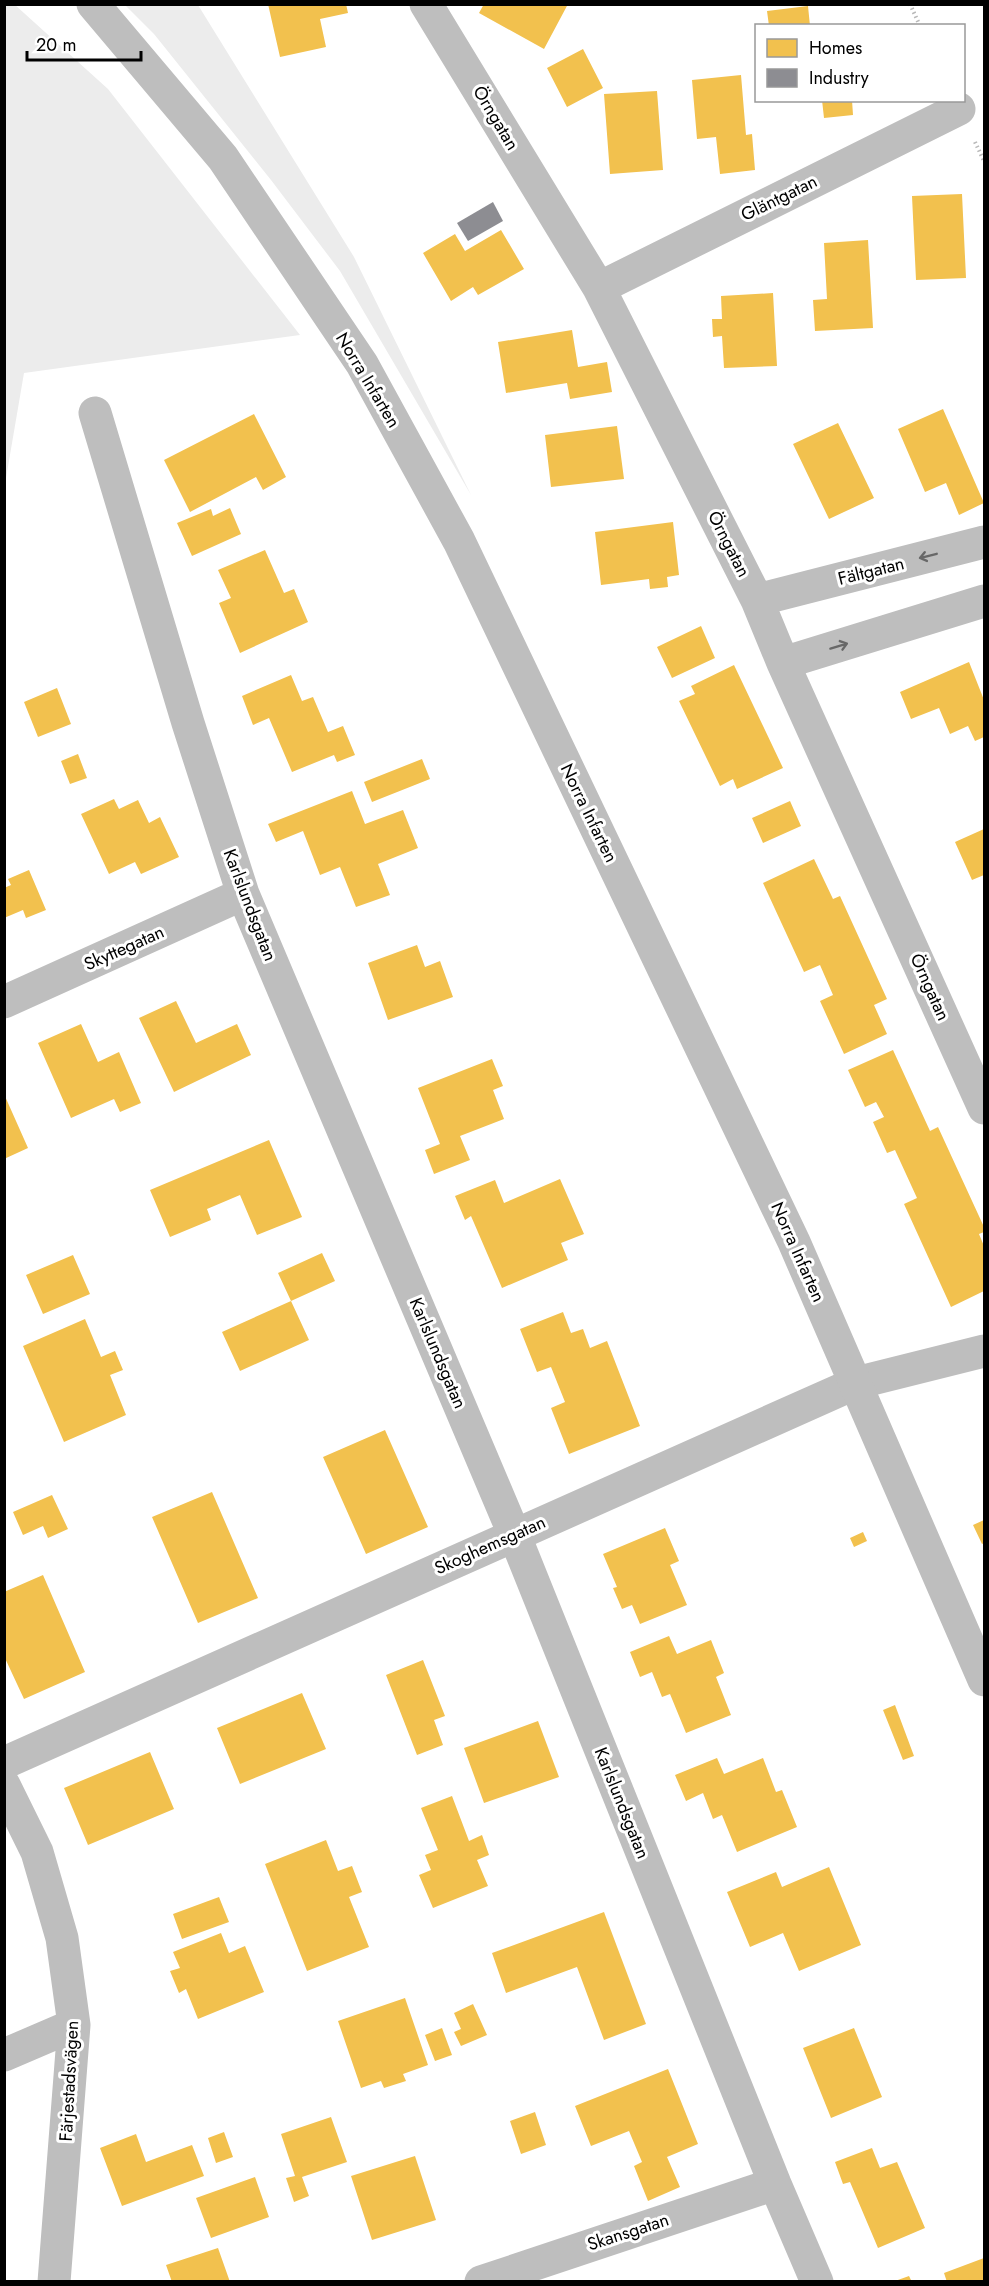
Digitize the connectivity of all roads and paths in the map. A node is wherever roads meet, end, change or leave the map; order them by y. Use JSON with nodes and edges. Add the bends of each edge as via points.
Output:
{"nodes":[{"id":1,"x":93,"y":4,"type":"edge"},
{"id":2,"x":426,"y":4,"type":"edge"},
{"id":3,"x":910,"y":4,"type":"edge"},
{"id":4,"x":919,"y":24,"type":"edge"},
{"id":5,"x":960,"y":109,"type":"dead end"},
{"id":6,"x":600,"y":288,"type":"junction"},
{"id":7,"x":95,"y":413,"type":"dead end"},
{"id":8,"x":984,"y":542,"type":"edge"},
{"id":9,"x":757,"y":600,"type":"junction"},
{"id":10,"x":984,"y":601,"type":"edge"},
{"id":11,"x":783,"y":663,"type":"junction"},
{"id":12,"x":243,"y":894,"type":"junction"},
{"id":13,"x":4,"y":1002,"type":"edge"},
{"id":14,"x":984,"y":1108,"type":"edge"},
{"id":15,"x":984,"y":1351,"type":"edge"},
{"id":16,"x":856,"y":1383,"type":"junction"},
{"id":17,"x":514,"y":1534,"type":"junction"},
{"id":18,"x":984,"y":1680,"type":"edge"},
{"id":19,"x":4,"y":1763,"type":"edge"},
{"id":20,"x":4,"y":1785,"type":"edge"},
{"id":21,"x":74,"y":2025,"type":"junction"},
{"id":22,"x":4,"y":2055,"type":"edge"},
{"id":23,"x":776,"y":2184,"type":"junction"},
{"id":24,"x":54,"y":2282,"type":"edge"},
{"id":25,"x":482,"y":2282,"type":"edge"},
{"id":26,"x":817,"y":2282,"type":"edge"}],
"edges":[{"from":1,"to":16,"type":"street","name":"Norra Infarten","via":[[223,158],[362,364],[465,551],[794,1242]]},
{"from":2,"to":6,"type":"street","name":"Örngatan"},
{"from":3,"to":4,"type":"path"},
{"from":5,"to":6,"type":"street","name":"Gläntgatan"},
{"from":6,"to":9,"type":"street","name":"Örngatan"},
{"from":7,"to":12,"type":"street","name":"Karlslundsgatan"},
{"from":8,"to":9,"type":"street","name":"Fältgatan","one_way":true},
{"from":9,"to":11,"type":"street","name":"Örngatan"},
{"from":11,"to":10,"type":"street","one_way":true},
{"from":11,"to":14,"type":"street","name":"Örngatan"},
{"from":12,"to":13,"type":"street","name":"Skyttegatan"},
{"from":12,"to":17,"type":"street","name":"Karlslundsgatan"},
{"from":15,"to":16,"type":"street","name":"Skoghemsgatan"},
{"from":16,"to":17,"type":"street","name":"Skoghemsgatan"},
{"from":16,"to":18,"type":"street","name":"Norra Infarten"},
{"from":17,"to":19,"type":"street","name":"Skoghemsgatan"},
{"from":17,"to":23,"type":"street","name":"Karlslundsgatan"},
{"from":20,"to":21,"type":"street","name":"Färjestadsvägen","via":[[37,1852],[63,1938]]},
{"from":21,"to":22,"type":"street"},
{"from":21,"to":24,"type":"street","name":"Färjestadsvägen"},
{"from":23,"to":25,"type":"street","name":"Skansgatan"},
{"from":23,"to":26,"type":"street","name":"Karlslundsgatan"}]}
